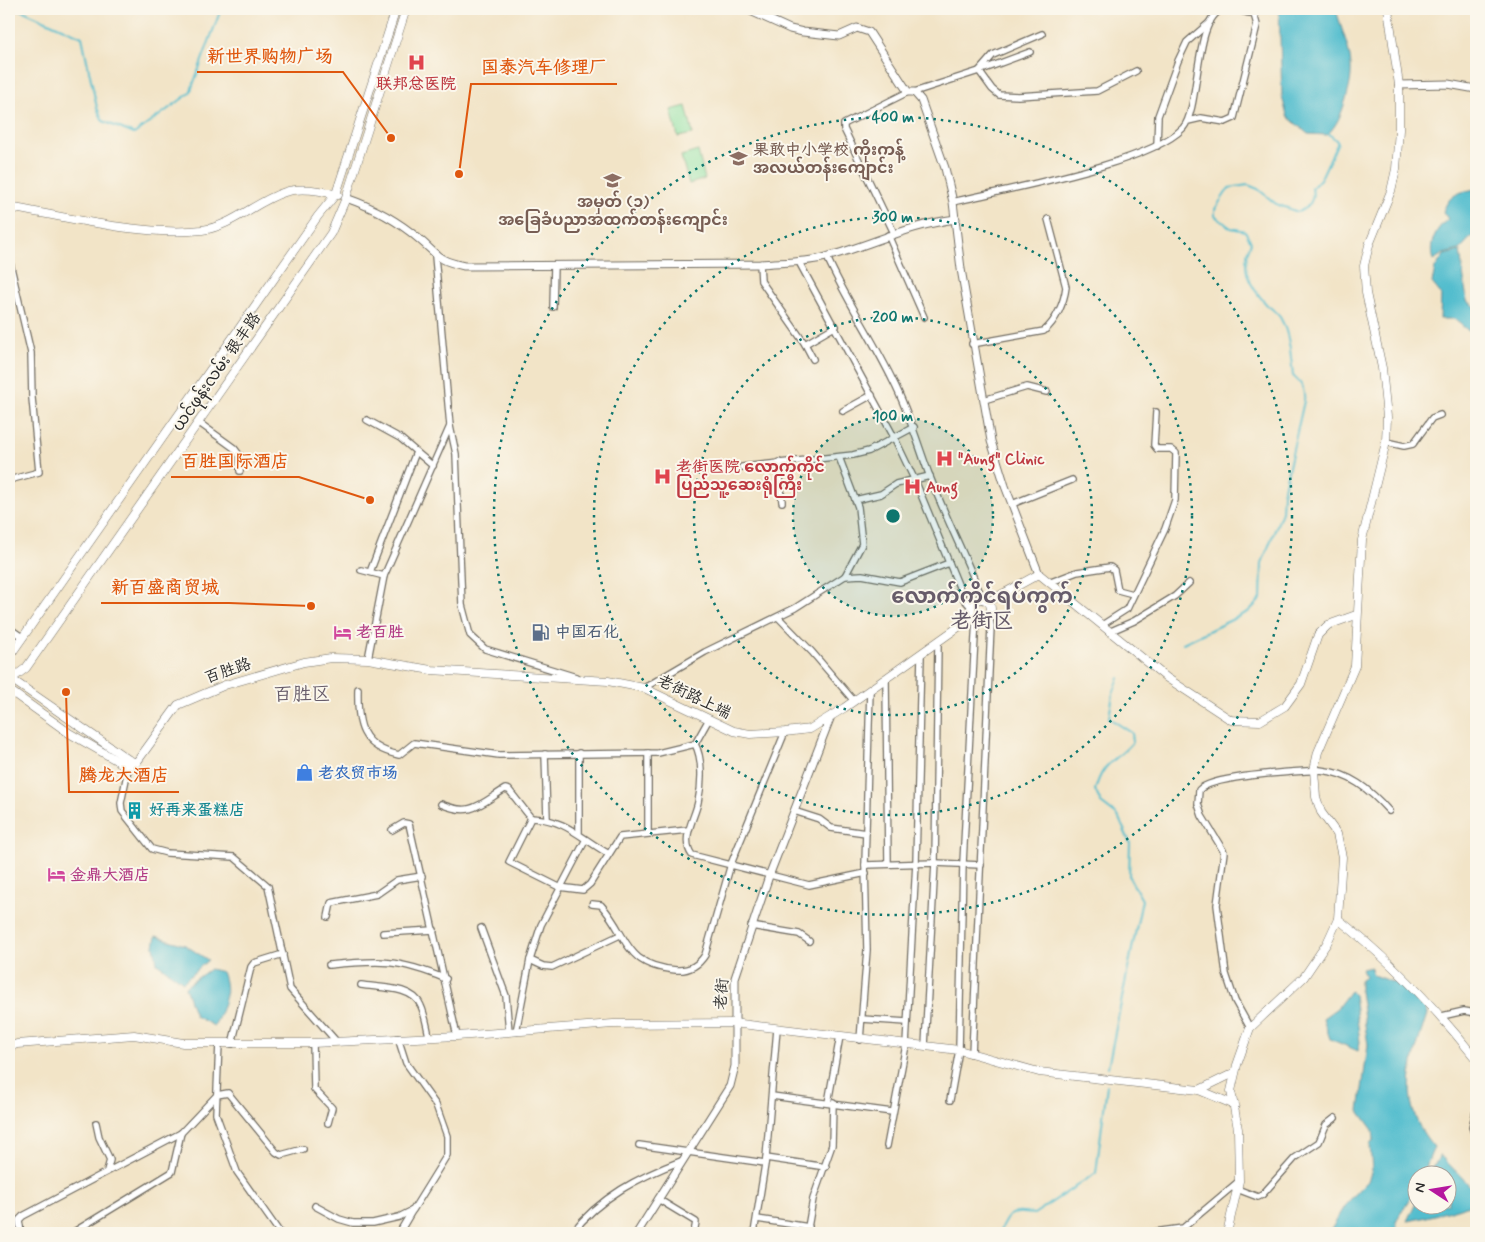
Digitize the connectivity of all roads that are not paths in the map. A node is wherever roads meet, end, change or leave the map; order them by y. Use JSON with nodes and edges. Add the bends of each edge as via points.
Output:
{"nodes":[{"id":1,"x":396,"y":9,"type":"edge"},
{"id":2,"x":406,"y":9,"type":"edge"},
{"id":3,"x":746,"y":9,"type":"edge"},
{"id":4,"x":1388,"y":9,"type":"edge"},
{"id":5,"x":1211,"y":22,"type":"junction"},
{"id":6,"x":1042,"y":34,"type":"dead end"},
{"id":7,"x":1030,"y":52,"type":"dead end"},
{"id":8,"x":979,"y":71,"type":"junction"},
{"id":9,"x":1136,"y":71,"type":"dead end"},
{"id":10,"x":1398,"y":84,"type":"junction"},
{"id":11,"x":1476,"y":90,"type":"edge"},
{"id":12,"x":911,"y":92,"type":"junction"},
{"id":13,"x":1188,"y":121,"type":"junction"},
{"id":14,"x":1157,"y":146,"type":"junction"},
{"id":15,"x":336,"y":194,"type":"junction"},
{"id":16,"x":346,"y":198,"type":"junction"},
{"id":17,"x":953,"y":202,"type":"junction"},
{"id":18,"x":9,"y":207,"type":"edge"},
{"id":19,"x":956,"y":219,"type":"junction"},
{"id":20,"x":1048,"y":219,"type":"dead end"},
{"id":21,"x":891,"y":234,"type":"junction"},
{"id":22,"x":435,"y":256,"type":"junction"},
{"id":23,"x":827,"y":257,"type":"junction"},
{"id":24,"x":9,"y":259,"type":"edge"},
{"id":25,"x":799,"y":262,"type":"junction"},
{"id":26,"x":760,"y":264,"type":"junction"},
{"id":27,"x":554,"y":265,"type":"junction"},
{"id":28,"x":553,"y":307,"type":"dead end"},
{"id":29,"x":924,"y":317,"type":"dead end"},
{"id":30,"x":836,"y":326,"type":"junction"},
{"id":31,"x":805,"y":344,"type":"junction"},
{"id":32,"x":972,"y":344,"type":"junction"},
{"id":33,"x":813,"y":359,"type":"dead end"},
{"id":34,"x":1047,"y":392,"type":"dead end"},
{"id":35,"x":872,"y":395,"type":"junction"},
{"id":36,"x":984,"y":400,"type":"junction"},
{"id":37,"x":843,"y":411,"type":"dead end"},
{"id":38,"x":1156,"y":412,"type":"dead end"},
{"id":39,"x":1440,"y":415,"type":"dead end"},
{"id":40,"x":367,"y":420,"type":"dead end"},
{"id":41,"x":198,"y":422,"type":"junction"},
{"id":42,"x":450,"y":426,"type":"junction"},
{"id":43,"x":914,"y":427,"type":"junction"},
{"id":44,"x":894,"y":438,"type":"junction"},
{"id":45,"x":1386,"y":442,"type":"junction"},
{"id":46,"x":416,"y":452,"type":"junction"},
{"id":47,"x":839,"y":456,"type":"junction"},
{"id":48,"x":779,"y":462,"type":"junction"},
{"id":49,"x":432,"y":466,"type":"junction"},
{"id":50,"x":742,"y":468,"type":"dead end"},
{"id":51,"x":240,"y":471,"type":"dead end"},
{"id":52,"x":930,"y":476,"type":"junction"},
{"id":53,"x":914,"y":479,"type":"junction"},
{"id":54,"x":9,"y":480,"type":"edge"},
{"id":55,"x":1072,"y":480,"type":"dead end"},
{"id":56,"x":855,"y":500,"type":"junction"},
{"id":57,"x":782,"y":502,"type":"dead end"},
{"id":58,"x":1012,"y":504,"type":"junction"},
{"id":59,"x":949,"y":563,"type":"junction"},
{"id":60,"x":361,"y":570,"type":"dead end"},
{"id":61,"x":370,"y":572,"type":"junction"},
{"id":62,"x":1040,"y":574,"type":"junction"},
{"id":63,"x":384,"y":576,"type":"junction"},
{"id":64,"x":844,"y":576,"type":"junction"},
{"id":65,"x":1051,"y":582,"type":"junction"},
{"id":66,"x":1189,"y":583,"type":"dead end"},
{"id":67,"x":1133,"y":594,"type":"junction"},
{"id":68,"x":985,"y":601,"type":"junction"},
{"id":69,"x":974,"y":614,"type":"junction"},
{"id":70,"x":1356,"y":614,"type":"junction"},
{"id":71,"x":989,"y":615,"type":"junction"},
{"id":72,"x":778,"y":617,"type":"junction"},
{"id":73,"x":1102,"y":624,"type":"junction"},
{"id":74,"x":9,"y":628,"type":"edge"},
{"id":75,"x":1111,"y":631,"type":"junction"},
{"id":76,"x":22,"y":638,"type":"junction"},
{"id":77,"x":938,"y":642,"type":"junction"},
{"id":78,"x":920,"y":655,"type":"junction"},
{"id":79,"x":9,"y":657,"type":"edge"},
{"id":80,"x":368,"y":659,"type":"junction"},
{"id":81,"x":9,"y":669,"type":"edge"},
{"id":82,"x":14,"y":679,"type":"junction"},
{"id":83,"x":886,"y":679,"type":"junction"},
{"id":84,"x":586,"y":680,"type":"junction"},
{"id":85,"x":644,"y":688,"type":"junction"},
{"id":86,"x":358,"y":689,"type":"dead end"},
{"id":87,"x":9,"y":690,"type":"edge"},
{"id":88,"x":870,"y":690,"type":"junction"},
{"id":89,"x":854,"y":701,"type":"junction"},
{"id":90,"x":831,"y":716,"type":"junction"},
{"id":91,"x":709,"y":720,"type":"junction"},
{"id":92,"x":785,"y":732,"type":"junction"},
{"id":93,"x":695,"y":744,"type":"junction"},
{"id":94,"x":579,"y":753,"type":"junction"},
{"id":95,"x":648,"y":753,"type":"junction"},
{"id":96,"x":545,"y":754,"type":"junction"},
{"id":97,"x":132,"y":764,"type":"junction"},
{"id":98,"x":1314,"y":770,"type":"junction"},
{"id":99,"x":441,"y":804,"type":"dead end"},
{"id":100,"x":1389,"y":810,"type":"dead end"},
{"id":101,"x":794,"y":811,"type":"junction"},
{"id":102,"x":531,"y":818,"type":"junction"},
{"id":103,"x":547,"y":818,"type":"junction"},
{"id":104,"x":392,"y":830,"type":"dead end"},
{"id":105,"x":688,"y":830,"type":"junction"},
{"id":106,"x":579,"y":832,"type":"junction"},
{"id":107,"x":648,"y":833,"type":"junction"},
{"id":108,"x":866,"y":833,"type":"junction"},
{"id":109,"x":585,"y":841,"type":"junction"},
{"id":110,"x":609,"y":854,"type":"junction"},
{"id":111,"x":916,"y":863,"type":"junction"},
{"id":112,"x":935,"y":863,"type":"junction"},
{"id":113,"x":963,"y":863,"type":"junction"},
{"id":114,"x":731,"y":864,"type":"junction"},
{"id":115,"x":888,"y":864,"type":"junction"},
{"id":116,"x":981,"y":864,"type":"junction"},
{"id":117,"x":866,"y":865,"type":"junction"},
{"id":118,"x":866,"y":873,"type":"junction"},
{"id":119,"x":422,"y":876,"type":"junction"},
{"id":120,"x":769,"y":876,"type":"junction"},
{"id":121,"x":559,"y":887,"type":"junction"},
{"id":122,"x":592,"y":904,"type":"dead end"},
{"id":123,"x":328,"y":917,"type":"dead end"},
{"id":124,"x":1338,"y":919,"type":"junction"},
{"id":125,"x":751,"y":926,"type":"junction"},
{"id":126,"x":480,"y":928,"type":"dead end"},
{"id":127,"x":434,"y":930,"type":"junction"},
{"id":128,"x":383,"y":933,"type":"dead end"},
{"id":129,"x":620,"y":935,"type":"junction"},
{"id":130,"x":809,"y":941,"type":"dead end"},
{"id":131,"x":282,"y":954,"type":"junction"},
{"id":132,"x":530,"y":960,"type":"junction"},
{"id":133,"x":329,"y":965,"type":"dead end"},
{"id":134,"x":446,"y":979,"type":"junction"},
{"id":135,"x":361,"y":985,"type":"dead end"},
{"id":136,"x":1476,"y":1013,"type":"edge"},
{"id":137,"x":1442,"y":1016,"type":"junction"},
{"id":138,"x":862,"y":1019,"type":"junction"},
{"id":139,"x":907,"y":1022,"type":"junction"},
{"id":140,"x":733,"y":1023,"type":"junction"},
{"id":141,"x":1250,"y":1028,"type":"junction"},
{"id":142,"x":777,"y":1029,"type":"junction"},
{"id":143,"x":512,"y":1032,"type":"junction"},
{"id":144,"x":429,"y":1036,"type":"junction"},
{"id":145,"x":457,"y":1036,"type":"junction"},
{"id":146,"x":840,"y":1036,"type":"junction"},
{"id":147,"x":398,"y":1038,"type":"junction"},
{"id":148,"x":860,"y":1040,"type":"junction"},
{"id":149,"x":336,"y":1041,"type":"junction"},
{"id":150,"x":9,"y":1042,"type":"edge"},
{"id":151,"x":219,"y":1043,"type":"junction"},
{"id":152,"x":313,"y":1043,"type":"junction"},
{"id":153,"x":17,"y":1044,"type":"junction"},
{"id":154,"x":232,"y":1044,"type":"junction"},
{"id":155,"x":906,"y":1044,"type":"junction"},
{"id":156,"x":925,"y":1046,"type":"junction"},
{"id":157,"x":9,"y":1047,"type":"edge"},
{"id":158,"x":960,"y":1050,"type":"junction"},
{"id":159,"x":972,"y":1054,"type":"junction"},
{"id":160,"x":1476,"y":1059,"type":"edge"},
{"id":161,"x":1234,"y":1073,"type":"junction"},
{"id":162,"x":1199,"y":1090,"type":"junction"},
{"id":163,"x":216,"y":1095,"type":"junction"},
{"id":164,"x":772,"y":1096,"type":"junction"},
{"id":165,"x":950,"y":1100,"type":"dead end"},
{"id":166,"x":831,"y":1103,"type":"junction"},
{"id":167,"x":1235,"y":1105,"type":"junction"},
{"id":168,"x":1476,"y":1111,"type":"edge"},
{"id":169,"x":892,"y":1112,"type":"junction"},
{"id":170,"x":1335,"y":1118,"type":"dead end"},
{"id":171,"x":96,"y":1123,"type":"dead end"},
{"id":172,"x":328,"y":1123,"type":"dead end"},
{"id":173,"x":181,"y":1133,"type":"junction"},
{"id":174,"x":1476,"y":1139,"type":"edge"},
{"id":175,"x":639,"y":1145,"type":"dead end"},
{"id":176,"x":887,"y":1146,"type":"dead end"},
{"id":177,"x":303,"y":1149,"type":"dead end"},
{"id":178,"x":688,"y":1150,"type":"junction"},
{"id":179,"x":766,"y":1160,"type":"junction"},
{"id":180,"x":681,"y":1162,"type":"junction"},
{"id":181,"x":826,"y":1167,"type":"junction"},
{"id":182,"x":108,"y":1171,"type":"junction"},
{"id":183,"x":1238,"y":1185,"type":"junction"},
{"id":184,"x":658,"y":1199,"type":"junction"},
{"id":185,"x":315,"y":1206,"type":"dead end"},
{"id":186,"x":413,"y":1210,"type":"junction"},
{"id":187,"x":757,"y":1218,"type":"junction"},
{"id":188,"x":808,"y":1230,"type":"edge"},
{"id":189,"x":21,"y":1233,"type":"edge"},
{"id":190,"x":72,"y":1233,"type":"edge"},
{"id":191,"x":280,"y":1233,"type":"edge"},
{"id":192,"x":399,"y":1233,"type":"edge"},
{"id":193,"x":572,"y":1233,"type":"edge"},
{"id":194,"x":637,"y":1233,"type":"edge"},
{"id":195,"x":694,"y":1233,"type":"edge"},
{"id":196,"x":754,"y":1233,"type":"edge"},
{"id":197,"x":1147,"y":1233,"type":"edge"},
{"id":198,"x":1227,"y":1233,"type":"edge"}],
"edges":[{"from":1,"to":15,"type":"main road"},
{"from":2,"to":16,"type":"main road","name":"ယင်ဖုန်းလမ်း 银丰路"},
{"from":3,"to":12,"type":"street","via":[[803,32],[839,36],[857,28],[869,32]]},
{"from":4,"to":10,"type":"main road"},
{"from":5,"to":13,"type":"street","via":[[1204,35]]},
{"from":5,"to":13,"type":"street","via":[[1225,9],[1254,14],[1257,25],[1234,118],[1224,122],[1201,118]]},
{"from":5,"to":14,"type":"street","via":[[1187,42],[1178,60],[1158,116]]},
{"from":6,"to":8,"type":"street","via":[[993,55]]},
{"from":7,"to":8,"type":"street"},
{"from":8,"to":9,"type":"street","via":[[999,95],[1018,96],[1098,91]]},
{"from":8,"to":12,"type":"street"},
{"from":10,"to":11,"type":"street","via":[[1448,84]]},
{"from":10,"to":45,"type":"main road","via":[[1396,169],[1364,266],[1366,293],[1382,368]]},
{"from":12,"to":17,"type":"street","via":[[921,100],[945,168]]},
{"from":12,"to":21,"type":"street","via":[[844,124]]},
{"from":13,"to":14,"type":"street"},
{"from":14,"to":17,"type":"street","via":[[1069,174]]},
{"from":15,"to":16,"type":"main road"},
{"from":15,"to":18,"type":"main road","via":[[286,191],[228,222],[186,232],[102,224]]},
{"from":15,"to":76,"type":"main road","name":"ယင်ဖုန်းလမ်း 银丰路"},
{"from":16,"to":22,"type":"street","via":[[365,204],[392,220],[420,240]]},
{"from":16,"to":41,"type":"main road","name":"ယင်ဖုန်းလမ်း 银丰路","via":[[331,233]]},
{"from":17,"to":19,"type":"street"},
{"from":19,"to":21,"type":"street"},
{"from":19,"to":32,"type":"street"},
{"from":20,"to":32,"type":"street","via":[[1066,287],[1052,324],[1044,331]]},
{"from":21,"to":23,"type":"street"},
{"from":21,"to":29,"type":"street"},
{"from":22,"to":27,"type":"street","via":[[464,266]]},
{"from":22,"to":42,"type":"street"},
{"from":23,"to":25,"type":"street"},
{"from":23,"to":43,"type":"street","via":[[894,381]]},
{"from":24,"to":54,"type":"street","via":[[31,353],[39,472]]},
{"from":25,"to":26,"type":"street"},
{"from":25,"to":30,"type":"street"},
{"from":26,"to":27,"type":"street"},
{"from":26,"to":31,"type":"street","via":[[761,281]]},
{"from":27,"to":28,"type":"street"},
{"from":30,"to":31,"type":"street"},
{"from":30,"to":35,"type":"street"},
{"from":31,"to":33,"type":"street"},
{"from":32,"to":36,"type":"street"},
{"from":34,"to":36,"type":"street","via":[[1027,387]]},
{"from":35,"to":37,"type":"street"},
{"from":35,"to":44,"type":"street"},
{"from":36,"to":58,"type":"street","via":[[991,441]]},
{"from":38,"to":67,"type":"street","via":[[1154,445],[1157,450],[1170,449],[1176,453],[1175,500],[1165,529]]},
{"from":39,"to":45,"type":"street","via":[[1432,418],[1413,444],[1404,446]]},
{"from":40,"to":46,"type":"street","via":[[400,438]]},
{"from":41,"to":51,"type":"street","via":[[234,448],[240,456]]},
{"from":41,"to":82,"type":"main road","name":"ယင်ဖုန်းလမ်း 银丰路","via":[[26,668]]},
{"from":42,"to":49,"type":"street"},
{"from":42,"to":84,"type":"street","via":[[456,454],[462,605],[470,635],[485,649],[499,655]]},
{"from":43,"to":44,"type":"street"},
{"from":43,"to":52,"type":"street"},
{"from":44,"to":47,"type":"street","via":[[869,451]]},
{"from":44,"to":53,"type":"street"},
{"from":45,"to":70,"type":"main road","via":[[1362,540]]},
{"from":46,"to":49,"type":"street"},
{"from":46,"to":61,"type":"street"},
{"from":47,"to":48,"type":"street"},
{"from":47,"to":56,"type":"street"},
{"from":48,"to":50,"type":"street"},
{"from":48,"to":57,"type":"street"},
{"from":49,"to":63,"type":"street"},
{"from":52,"to":53,"type":"street"},
{"from":52,"to":68,"type":"street"},
{"from":53,"to":56,"type":"street","via":[[896,484],[881,494]]},
{"from":53,"to":59,"type":"street"},
{"from":55,"to":58,"type":"street"},
{"from":56,"to":64,"type":"street","via":[[862,544]]},
{"from":58,"to":62,"type":"street"},
{"from":59,"to":64,"type":"street","via":[[900,582],[862,575]]},
{"from":59,"to":69,"type":"street"},
{"from":60,"to":61,"type":"street"},
{"from":61,"to":63,"type":"street"},
{"from":62,"to":65,"type":"main road"},
{"from":62,"to":68,"type":"main road"},
{"from":63,"to":80,"type":"street"},
{"from":64,"to":72,"type":"street"},
{"from":65,"to":67,"type":"street","via":[[1077,572],[1110,567],[1114,570],[1118,590]]},
{"from":65,"to":73,"type":"main road"},
{"from":66,"to":75,"type":"street","via":[[1175,596]]},
{"from":67,"to":73,"type":"street","via":[[1127,609]]},
{"from":68,"to":69,"type":"main road","via":[[974,602]]},
{"from":68,"to":71,"type":"main road","via":[[991,608]]},
{"from":69,"to":71,"type":"main road","via":[[983,619]]},
{"from":69,"to":77,"type":"main road","name":"老街路上端"},
{"from":69,"to":113,"type":"street"},
{"from":70,"to":75,"type":"main road","via":[[1328,625],[1318,636],[1301,684],[1286,706],[1260,721],[1231,720],[1167,678]]},
{"from":70,"to":98,"type":"main road","via":[[1355,666],[1318,752]]},
{"from":71,"to":116,"type":"street"},
{"from":72,"to":85,"type":"street","via":[[705,652]]},
{"from":72,"to":89,"type":"street"},
{"from":73,"to":75,"type":"main road"},
{"from":74,"to":76,"type":"street"},
{"from":76,"to":79,"type":"main road","name":"ယင်ဖုန်းလမ်း 银丰路"},
{"from":77,"to":78,"type":"main road","name":"老街路上端"},
{"from":77,"to":112,"type":"street"},
{"from":78,"to":83,"type":"main road","name":"老街路上端"},
{"from":78,"to":111,"type":"street"},
{"from":80,"to":84,"type":"main road","name":"老街路上端","via":[[431,670]]},
{"from":80,"to":97,"type":"main road","name":"百胜路","via":[[331,658],[304,662],[225,685],[183,702]]},
{"from":81,"to":82,"type":"main road"},
{"from":82,"to":87,"type":"main road","name":"ယင်ဖုန်းလမ်း 银丰路"},
{"from":82,"to":97,"type":"main road"},
{"from":83,"to":88,"type":"main road","name":"老街路上端"},
{"from":83,"to":115,"type":"street"},
{"from":84,"to":85,"type":"main road","name":"老街路上端"},
{"from":85,"to":91,"type":"main road","name":"老街路上端"},
{"from":86,"to":96,"type":"street","via":[[357,706],[364,736],[391,753],[400,755],[414,743],[499,755]]},
{"from":87,"to":97,"type":"main road","via":[[69,733]]},
{"from":88,"to":89,"type":"main road","name":"老街路上端"},
{"from":88,"to":108,"type":"street"},
{"from":89,"to":90,"type":"main road","name":"老街路上端"},
{"from":90,"to":92,"type":"main road","name":"老街路上端","via":[[810,728]]},
{"from":90,"to":101,"type":"street","name":"老街"},
{"from":91,"to":92,"type":"main road","name":"老街路上端","via":[[734,732]]},
{"from":91,"to":93,"type":"street"},
{"from":92,"to":114,"type":"street"},
{"from":93,"to":95,"type":"street"},
{"from":93,"to":105,"type":"street","via":[[700,785]]},
{"from":94,"to":95,"type":"street"},
{"from":94,"to":96,"type":"street"},
{"from":94,"to":106,"type":"street"},
{"from":95,"to":107,"type":"street"},
{"from":96,"to":103,"type":"street"},
{"from":97,"to":131,"type":"street","via":[[121,803],[122,811],[152,849],[167,853],[234,857],[268,886]]},
{"from":98,"to":100,"type":"street","via":[[1331,771],[1353,779],[1369,789]]},
{"from":98,"to":124,"type":"main road","via":[[1316,797],[1321,812],[1337,834],[1342,857]]},
{"from":98,"to":141,"type":"street","via":[[1206,784],[1197,793],[1207,828],[1224,852],[1216,905],[1226,974],[1235,1001]]},
{"from":99,"to":102,"type":"street","via":[[464,811],[477,807],[505,789]]},
{"from":101,"to":108,"type":"street","via":[[819,819],[831,828]]},
{"from":101,"to":120,"type":"street","name":"老街"},
{"from":102,"to":103,"type":"street"},
{"from":102,"to":121,"type":"street","via":[[509,862]]},
{"from":103,"to":106,"type":"street"},
{"from":104,"to":119,"type":"street","via":[[404,822],[409,824]]},
{"from":105,"to":107,"type":"street"},
{"from":105,"to":114,"type":"street","via":[[688,846],[692,854]]},
{"from":106,"to":109,"type":"street"},
{"from":107,"to":110,"type":"street","via":[[620,837]]},
{"from":108,"to":117,"type":"street"},
{"from":109,"to":110,"type":"street"},
{"from":109,"to":121,"type":"street"},
{"from":110,"to":121,"type":"street","via":[[583,890]]},
{"from":111,"to":112,"type":"street"},
{"from":111,"to":115,"type":"street"},
{"from":111,"to":139,"type":"street"},
{"from":112,"to":113,"type":"street"},
{"from":112,"to":156,"type":"street"},
{"from":113,"to":116,"type":"street"},
{"from":113,"to":158,"type":"street"},
{"from":114,"to":120,"type":"street"},
{"from":114,"to":129,"type":"street","via":[[700,963],[681,970],[647,965]]},
{"from":115,"to":117,"type":"street"},
{"from":116,"to":159,"type":"street"},
{"from":117,"to":118,"type":"street"},
{"from":118,"to":120,"type":"street","via":[[809,885]]},
{"from":118,"to":138,"type":"street","via":[[867,950]]},
{"from":119,"to":123,"type":"street","via":[[397,880],[378,894],[331,903]]},
{"from":119,"to":127,"type":"street"},
{"from":120,"to":125,"type":"street","name":"老街"},
{"from":121,"to":132,"type":"street","via":[[541,925]]},
{"from":122,"to":129,"type":"street","via":[[601,905]]},
{"from":124,"to":137,"type":"main road","via":[[1376,949]]},
{"from":124,"to":141,"type":"main road","via":[[1327,943],[1304,977]]},
{"from":125,"to":130,"type":"street","via":[[799,934]]},
{"from":125,"to":140,"type":"street","name":"老街","via":[[735,978]]},
{"from":126,"to":143,"type":"street","via":[[506,996]]},
{"from":127,"to":128,"type":"street"},
{"from":127,"to":134,"type":"street"},
{"from":129,"to":132,"type":"street","via":[[552,967]]},
{"from":131,"to":149,"type":"street","via":[[290,989]]},
{"from":131,"to":154,"type":"street","via":[[250,967]]},
{"from":132,"to":143,"type":"street"},
{"from":133,"to":134,"type":"street","via":[[385,961],[423,969]]},
{"from":134,"to":145,"type":"street"},
{"from":135,"to":144,"type":"street","via":[[399,990],[414,997],[420,1004]]},
{"from":136,"to":137,"type":"street","via":[[1464,1011]]},
{"from":137,"to":160,"type":"main road"},
{"from":138,"to":139,"type":"street"},
{"from":138,"to":148,"type":"street"},
{"from":139,"to":155,"type":"street"},
{"from":140,"to":142,"type":"main road"},
{"from":140,"to":143,"type":"main road","via":[[613,1024]]},
{"from":140,"to":178,"type":"street","name":"老街","via":[[735,1066],[730,1086]]},
{"from":141,"to":161,"type":"main road"},
{"from":142,"to":146,"type":"main road"},
{"from":142,"to":164,"type":"street"},
{"from":143,"to":145,"type":"main road"},
{"from":144,"to":145,"type":"main road"},
{"from":144,"to":147,"type":"main road"},
{"from":146,"to":148,"type":"main road"},
{"from":146,"to":166,"type":"street"},
{"from":147,"to":149,"type":"main road"},
{"from":147,"to":186,"type":"street","via":[[406,1063],[436,1106],[448,1147]]},
{"from":148,"to":155,"type":"main road"},
{"from":149,"to":152,"type":"main road"},
{"from":150,"to":153,"type":"main road"},
{"from":151,"to":153,"type":"main road","via":[[183,1043],[134,1035]]},
{"from":151,"to":154,"type":"main road"},
{"from":151,"to":163,"type":"street"},
{"from":152,"to":154,"type":"main road"},
{"from":152,"to":172,"type":"street","via":[[314,1088],[332,1108]]},
{"from":153,"to":157,"type":"main road"},
{"from":155,"to":156,"type":"main road"},
{"from":155,"to":169,"type":"street"},
{"from":156,"to":158,"type":"main road"},
{"from":158,"to":159,"type":"main road"},
{"from":158,"to":165,"type":"street"},
{"from":159,"to":162,"type":"main road","via":[[1039,1072]]},
{"from":161,"to":162,"type":"main road"},
{"from":161,"to":167,"type":"main road","via":[[1230,1091]]},
{"from":162,"to":167,"type":"main road"},
{"from":163,"to":173,"type":"street"},
{"from":163,"to":177,"type":"street","via":[[228,1093],[276,1152],[281,1155]]},
{"from":163,"to":191,"type":"street","via":[[216,1114],[236,1172]]},
{"from":164,"to":166,"type":"street"},
{"from":164,"to":179,"type":"street"},
{"from":166,"to":169,"type":"street"},
{"from":166,"to":181,"type":"street","via":[[832,1145]]},
{"from":167,"to":183,"type":"main road","via":[[1240,1152]]},
{"from":168,"to":174,"type":"street","via":[[1472,1127]]},
{"from":169,"to":176,"type":"street"},
{"from":170,"to":183,"type":"street","via":[[1326,1125],[1319,1142],[1295,1158],[1262,1195],[1258,1197]]},
{"from":171,"to":182,"type":"street","via":[[110,1160]]},
{"from":173,"to":182,"type":"street"},
{"from":173,"to":190,"type":"street","via":[[172,1172]]},
{"from":175,"to":178,"type":"street"},
{"from":178,"to":179,"type":"street"},
{"from":178,"to":180,"type":"street","name":"老街"},
{"from":179,"to":181,"type":"street"},
{"from":179,"to":187,"type":"street"},
{"from":180,"to":184,"type":"street","name":"老街"},
{"from":180,"to":193,"type":"street","via":[[650,1173],[609,1196]]},
{"from":181,"to":188,"type":"street"},
{"from":182,"to":189,"type":"street","via":[[23,1216],[19,1220]]},
{"from":183,"to":197,"type":"street","via":[[1183,1228]]},
{"from":183,"to":198,"type":"main road"},
{"from":184,"to":194,"type":"street","name":"老街"},
{"from":184,"to":195,"type":"street","via":[[696,1222]]},
{"from":185,"to":186,"type":"street","via":[[353,1223],[399,1218]]},
{"from":186,"to":192,"type":"street"},
{"from":187,"to":188,"type":"street"},
{"from":187,"to":196,"type":"street"}]}
